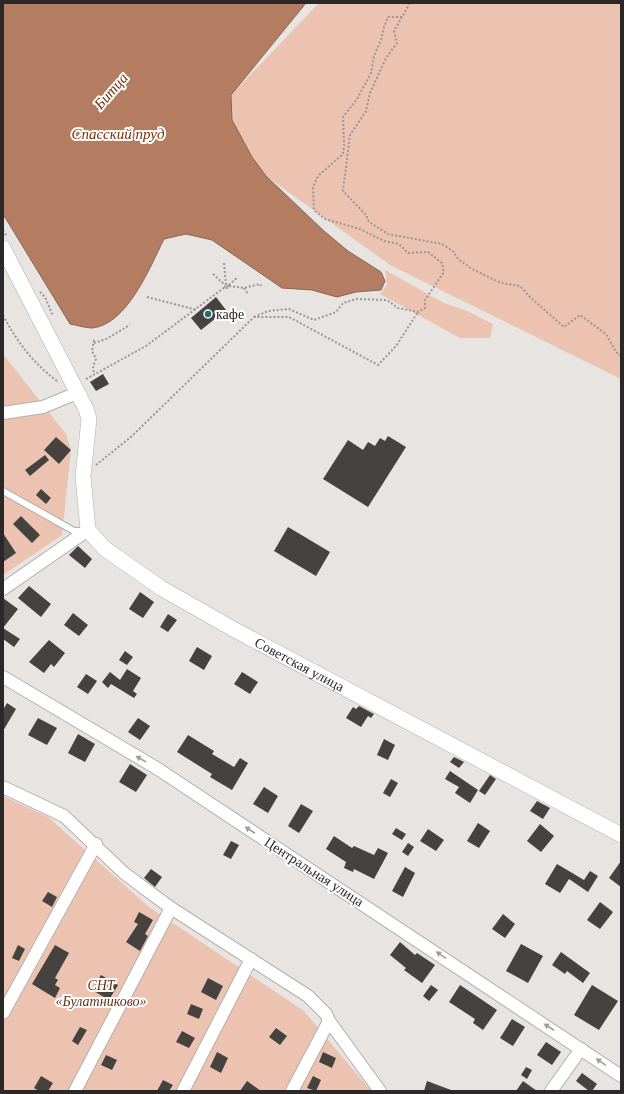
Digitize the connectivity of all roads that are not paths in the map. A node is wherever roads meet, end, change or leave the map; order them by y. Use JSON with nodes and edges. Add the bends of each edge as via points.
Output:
{"nodes":[{"id":1,"x":3,"y":248,"type":"edge"},
{"id":2,"x":77,"y":392,"type":"junction"},
{"id":3,"x":3,"y":414,"type":"edge"},
{"id":4,"x":3,"y":491,"type":"edge"},
{"id":5,"x":88,"y":530,"type":"junction"},
{"id":6,"x":3,"y":589,"type":"edge"},
{"id":7,"x":3,"y":677,"type":"edge"},
{"id":8,"x":4,"y":791,"type":"edge"},
{"id":9,"x":621,"y":835,"type":"edge"},
{"id":10,"x":96,"y":844,"type":"junction"},
{"id":11,"x":171,"y":908,"type":"junction"},
{"id":12,"x":251,"y":959,"type":"junction"},
{"id":13,"x":3,"y":1013,"type":"edge"},
{"id":14,"x":329,"y":1021,"type":"junction"},
{"id":15,"x":582,"y":1049,"type":"junction"},
{"id":16,"x":621,"y":1076,"type":"edge"},
{"id":17,"x":74,"y":1091,"type":"edge"},
{"id":18,"x":183,"y":1091,"type":"edge"},
{"id":19,"x":292,"y":1091,"type":"edge"},
{"id":20,"x":380,"y":1091,"type":"edge"},
{"id":21,"x":551,"y":1091,"type":"edge"}],
"edges":[{"from":1,"to":2,"type":"street"},
{"from":2,"to":3,"type":"street","via":[[43,407]]},
{"from":2,"to":5,"type":"street","via":[[89,419],[83,476]]},
{"from":4,"to":5,"type":"lane","via":[[74,531]]},
{"from":5,"to":6,"type":"street"},
{"from":5,"to":9,"type":"street","name":"Советская улица","via":[[104,548],[161,588],[234,630]]},
{"from":15,"to":7,"type":"street","name":"Центральная улица","one_way":true,"via":[[158,769]]},
{"from":8,"to":10,"type":"street","via":[[64,816]]},
{"from":10,"to":11,"type":"street","via":[[124,872]]},
{"from":10,"to":13,"type":"street"},
{"from":11,"to":12,"type":"street"},
{"from":11,"to":17,"type":"street"},
{"from":12,"to":14,"type":"street","via":[[308,996],[326,1014]]},
{"from":12,"to":18,"type":"street"},
{"from":14,"to":19,"type":"street"},
{"from":14,"to":20,"type":"street"},
{"from":16,"to":15,"type":"street","name":"Центральная улица","one_way":true},
{"from":15,"to":21,"type":"street"}]}
